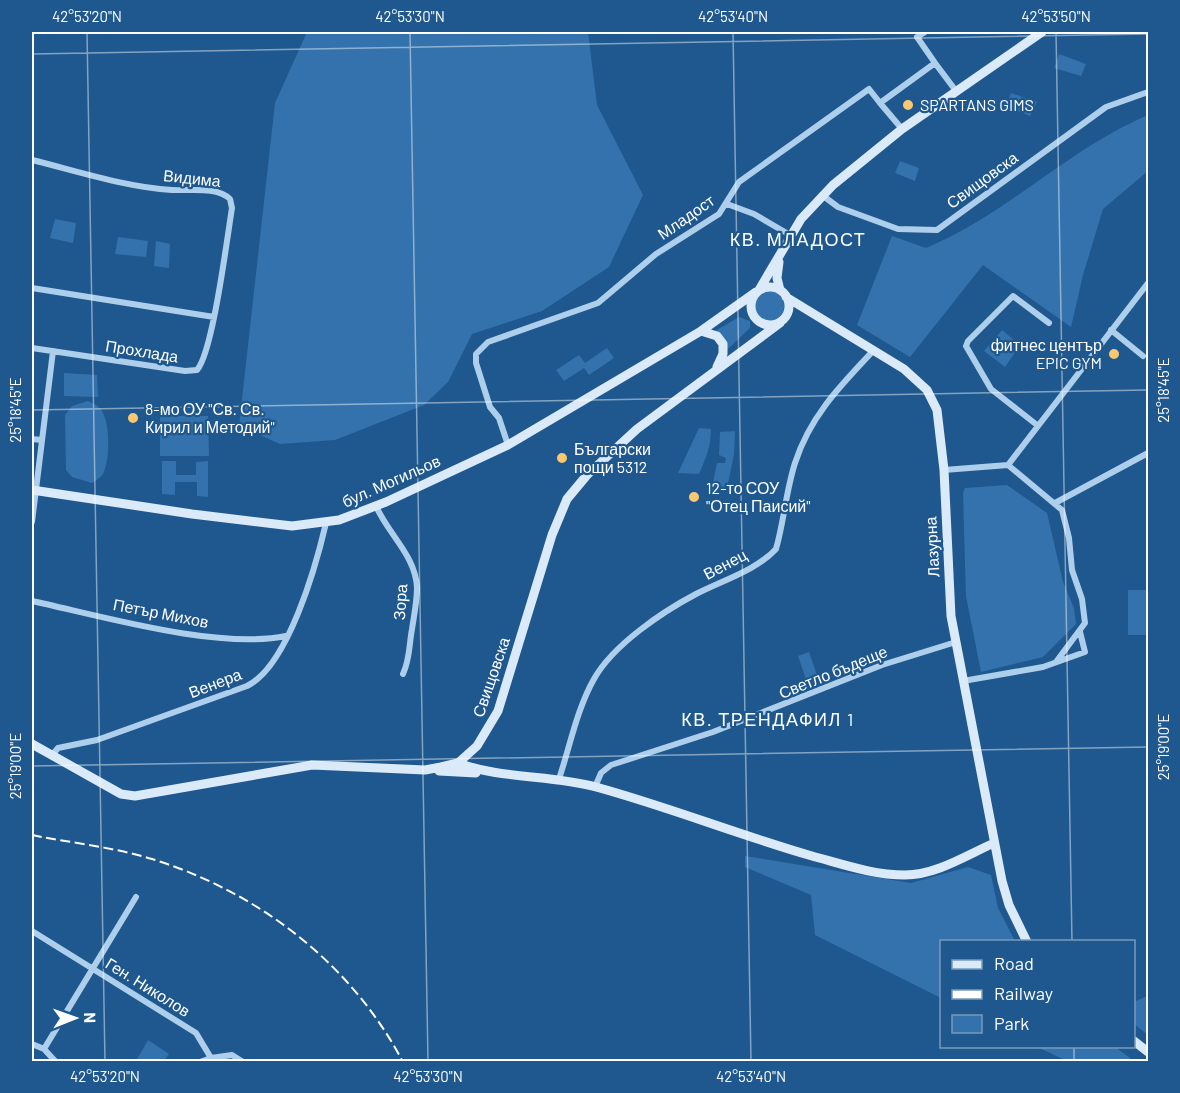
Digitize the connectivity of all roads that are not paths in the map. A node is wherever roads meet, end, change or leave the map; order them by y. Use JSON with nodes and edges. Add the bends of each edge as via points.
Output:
{"nodes":[{"id":1,"x":925,"y":32,"type":"edge"},
{"id":2,"x":1042,"y":32,"type":"edge"},
{"id":3,"x":935,"y":63,"type":"junction"},
{"id":4,"x":956,"y":91,"type":"junction"},
{"id":5,"x":1149,"y":92,"type":"edge"},
{"id":6,"x":880,"y":103,"type":"junction"},
{"id":7,"x":902,"y":129,"type":"junction"},
{"id":8,"x":32,"y":159,"type":"edge"},
{"id":9,"x":822,"y":195,"type":"junction"},
{"id":10,"x":727,"y":204,"type":"junction"},
{"id":11,"x":790,"y":235,"type":"junction"},
{"id":12,"x":779,"y":257,"type":"junction"},
{"id":13,"x":1149,"y":283,"type":"edge"},
{"id":14,"x":32,"y":288,"type":"edge"},
{"id":15,"x":757,"y":291,"type":"junction"},
{"id":16,"x":783,"y":293,"type":"junction"},
{"id":17,"x":810,"y":312,"type":"junction"},
{"id":18,"x":724,"y":315,"type":"junction"},
{"id":19,"x":213,"y":317,"type":"junction"},
{"id":20,"x":755,"y":318,"type":"junction"},
{"id":21,"x":782,"y":321,"type":"junction"},
{"id":22,"x":1050,"y":323,"type":"dead end"},
{"id":23,"x":1111,"y":330,"type":"junction"},
{"id":24,"x":701,"y":331,"type":"junction"},
{"id":25,"x":747,"y":345,"type":"junction"},
{"id":26,"x":32,"y":348,"type":"edge"},
{"id":27,"x":874,"y":350,"type":"junction"},
{"id":28,"x":53,"y":351,"type":"junction"},
{"id":29,"x":1143,"y":356,"type":"dead end"},
{"id":30,"x":715,"y":370,"type":"junction"},
{"id":31,"x":1036,"y":425,"type":"junction"},
{"id":32,"x":32,"y":439,"type":"edge"},
{"id":33,"x":42,"y":440,"type":"junction"},
{"id":34,"x":508,"y":445,"type":"junction"},
{"id":35,"x":1149,"y":453,"type":"edge"},
{"id":36,"x":1008,"y":465,"type":"junction"},
{"id":37,"x":944,"y":470,"type":"junction"},
{"id":38,"x":34,"y":491,"type":"edge"},
{"id":39,"x":1055,"y":503,"type":"junction"},
{"id":40,"x":376,"y":506,"type":"junction"},
{"id":41,"x":32,"y":522,"type":"edge"},
{"id":42,"x":326,"y":523,"type":"junction"},
{"id":43,"x":32,"y":601,"type":"edge"},
{"id":44,"x":1080,"y":632,"type":"junction"},
{"id":45,"x":286,"y":636,"type":"junction"},
{"id":46,"x":956,"y":642,"type":"junction"},
{"id":47,"x":1056,"y":662,"type":"junction"},
{"id":48,"x":404,"y":674,"type":"dead end"},
{"id":49,"x":963,"y":681,"type":"junction"},
{"id":50,"x":32,"y":744,"type":"edge"},
{"id":51,"x":53,"y":754,"type":"junction"},
{"id":52,"x":458,"y":762,"type":"junction"},
{"id":53,"x":425,"y":770,"type":"junction"},
{"id":54,"x":525,"y":775,"type":"junction"},
{"id":55,"x":559,"y":779,"type":"junction"},
{"id":56,"x":595,"y":787,"type":"junction"},
{"id":57,"x":994,"y":843,"type":"junction"},
{"id":58,"x":136,"y":897,"type":"dead end"},
{"id":59,"x":32,"y":931,"type":"edge"},
{"id":60,"x":1026,"y":940,"type":"edge"},
{"id":61,"x":93,"y":968,"type":"junction"},
{"id":62,"x":1135,"y":1042,"type":"edge"},
{"id":63,"x":32,"y":1044,"type":"edge"},
{"id":64,"x":44,"y":1049,"type":"junction"},
{"id":65,"x":1149,"y":1052,"type":"edge"},
{"id":66,"x":211,"y":1060,"type":"edge"},
{"id":67,"x":56,"y":1062,"type":"edge"},
{"id":68,"x":200,"y":1062,"type":"edge"},
{"id":69,"x":243,"y":1062,"type":"edge"}],
"edges":[{"from":1,"to":3,"type":"street","via":[[917,37]]},
{"from":2,"to":4,"type":"street"},
{"from":3,"to":4,"type":"street"},
{"from":3,"to":6,"type":"street"},
{"from":4,"to":7,"type":"street"},
{"from":5,"to":9,"type":"street","name":"Свищовска","via":[[1106,107],[937,230],[898,229],[838,207]]},
{"from":6,"to":7,"type":"street"},
{"from":6,"to":10,"type":"street","name":"Младост","via":[[869,88],[739,182]]},
{"from":7,"to":9,"type":"street"},
{"from":8,"to":19,"type":"street","name":"Видима","via":[[116,181],[228,196],[232,208]]},
{"from":9,"to":11,"type":"street"},
{"from":10,"to":11,"type":"street"},
{"from":10,"to":34,"type":"street","name":"Младост","via":[[720,214],[656,254],[598,303],[482,347],[476,354],[476,363]]},
{"from":11,"to":12,"type":"street"},
{"from":12,"to":15,"type":"street"},
{"from":12,"to":16,"type":"street","via":[[777,278]]},
{"from":13,"to":23,"type":"street"},
{"from":14,"to":19,"type":"street"},
{"from":15,"to":16,"type":"street","via":[[771,287]]},
{"from":15,"to":18,"type":"street","name":"бул. Могильов"},
{"from":15,"to":20,"type":"street","via":[[750,303]]},
{"from":16,"to":17,"type":"street","name":"Лазурна"},
{"from":16,"to":21,"type":"street","via":[[789,308]]},
{"from":17,"to":21,"type":"street","via":[[795,312]]},
{"from":17,"to":27,"type":"street","name":"Лазурна"},
{"from":18,"to":20,"type":"street","via":[[736,312]]},
{"from":18,"to":24,"type":"street","name":"бул. Могильов"},
{"from":19,"to":28,"type":"street","name":"Прохлада","via":[[202,363],[191,372]]},
{"from":20,"to":21,"type":"street","via":[[766,325]]},
{"from":20,"to":25,"type":"street","name":"Свищовска"},
{"from":21,"to":25,"type":"street","name":"Свищовска"},
{"from":22,"to":31,"type":"street","via":[[1013,297],[966,346],[991,389]]},
{"from":23,"to":29,"type":"street"},
{"from":23,"to":31,"type":"street"},
{"from":24,"to":30,"type":"street","via":[[717,336],[723,344]]},
{"from":24,"to":34,"type":"street","name":"бул. Могильов"},
{"from":25,"to":30,"type":"street","name":"Свищовска"},
{"from":26,"to":28,"type":"street","name":"Прохлада"},
{"from":27,"to":37,"type":"street","name":"Лазурна","via":[[927,390],[940,422]]},
{"from":27,"to":55,"type":"street","name":"Венец","via":[[826,400],[808,428],[795,463],[776,549],[681,602],[614,653],[586,696]]},
{"from":28,"to":33,"type":"street"},
{"from":30,"to":52,"type":"street","name":"Свищовска","via":[[637,429],[567,499],[552,535],[498,711],[484,736]]},
{"from":31,"to":36,"type":"street"},
{"from":32,"to":33,"type":"street"},
{"from":33,"to":38,"type":"street"},
{"from":34,"to":40,"type":"street","name":"бул. Могильов"},
{"from":35,"to":39,"type":"street"},
{"from":36,"to":37,"type":"street"},
{"from":36,"to":39,"type":"street"},
{"from":37,"to":46,"type":"street","name":"Лазурна","via":[[951,616]]},
{"from":38,"to":41,"type":"street"},
{"from":38,"to":42,"type":"street","name":"бул. Могильов","via":[[235,520],[292,526]]},
{"from":39,"to":44,"type":"street","via":[[1063,512],[1072,570],[1082,599],[1085,623]]},
{"from":40,"to":42,"type":"street","name":"бул. Могильов"},
{"from":40,"to":48,"type":"street","name":"Зора","via":[[416,577],[409,662]]},
{"from":42,"to":45,"type":"street","name":"Венера","via":[[306,597]]},
{"from":43,"to":45,"type":"street","name":"Петър Михов","via":[[203,636]]},
{"from":44,"to":47,"type":"street"},
{"from":44,"to":47,"type":"street","via":[[1085,652]]},
{"from":45,"to":51,"type":"street","name":"Венера","via":[[264,675],[247,686],[97,740],[58,748]]},
{"from":46,"to":49,"type":"street","name":"Лазурна"},
{"from":46,"to":56,"type":"street","name":"Светло бъдеще","via":[[882,665],[713,732],[611,765],[601,773]]},
{"from":47,"to":49,"type":"street","via":[[1043,668]]},
{"from":49,"to":57,"type":"street","name":"Лазурна"},
{"from":50,"to":51,"type":"street"},
{"from":51,"to":53,"type":"street","via":[[127,797],[312,765]]},
{"from":52,"to":53,"type":"street"},
{"from":52,"to":54,"type":"street","via":[[478,769]]},
{"from":53,"to":54,"type":"street"},
{"from":54,"to":55,"type":"street"},
{"from":55,"to":56,"type":"street"},
{"from":56,"to":57,"type":"street","via":[[783,848],[880,873],[928,872]]},
{"from":57,"to":60,"type":"street","name":"Лазурна","via":[[1009,905]]},
{"from":58,"to":61,"type":"street"},
{"from":59,"to":61,"type":"street","name":"Ген. Николов"},
{"from":61,"to":64,"type":"street"},
{"from":61,"to":66,"type":"street","name":"Ген. Николов","via":[[196,1033]]},
{"from":62,"to":65,"type":"street"},
{"from":63,"to":64,"type":"street"},
{"from":64,"to":67,"type":"street"},
{"from":66,"to":68,"type":"street"},
{"from":66,"to":69,"type":"street","via":[[232,1055]]}]}
